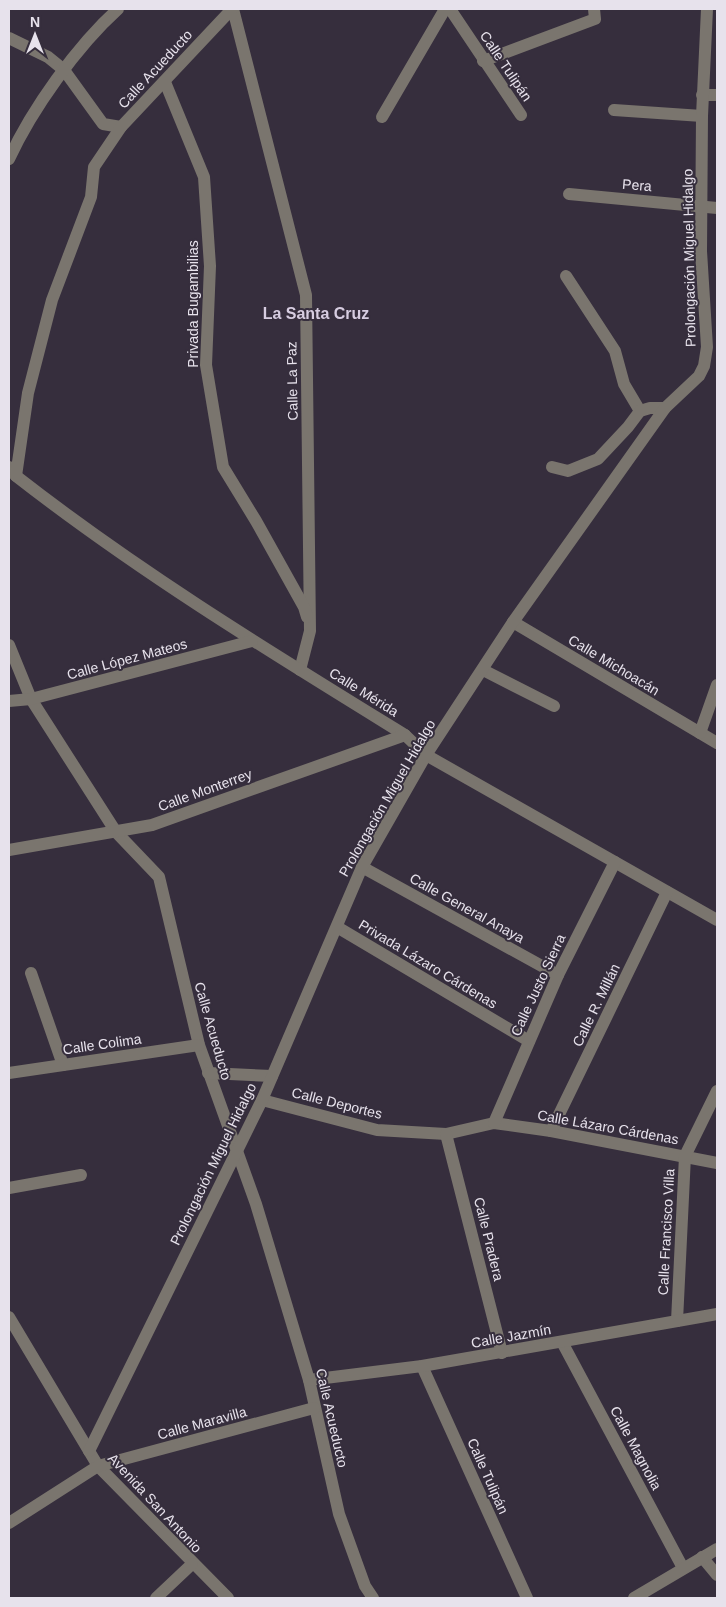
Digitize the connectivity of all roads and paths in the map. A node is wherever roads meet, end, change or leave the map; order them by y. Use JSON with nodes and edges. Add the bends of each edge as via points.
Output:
{"nodes":[{"id":1,"x":118,"y":9,"type":"edge"},
{"id":2,"x":232,"y":9,"type":"edge"},
{"id":3,"x":445,"y":9,"type":"edge"},
{"id":4,"x":450,"y":9,"type":"edge"},
{"id":5,"x":594,"y":9,"type":"edge"},
{"id":6,"x":707,"y":9,"type":"edge"},
{"id":7,"x":9,"y":38,"type":"edge"},
{"id":8,"x":483,"y":61,"type":"junction"},
{"id":9,"x":64,"y":70,"type":"junction"},
{"id":10,"x":165,"y":82,"type":"junction"},
{"id":11,"x":702,"y":95,"type":"junction"},
{"id":12,"x":717,"y":96,"type":"edge"},
{"id":13,"x":614,"y":110,"type":"dead end"},
{"id":14,"x":521,"y":115,"type":"dead end"},
{"id":15,"x":702,"y":116,"type":"junction"},
{"id":16,"x":382,"y":118,"type":"dead end"},
{"id":17,"x":121,"y":127,"type":"junction"},
{"id":18,"x":9,"y":159,"type":"edge"},
{"id":19,"x":569,"y":194,"type":"dead end"},
{"id":20,"x":702,"y":206,"type":"junction"},
{"id":21,"x":717,"y":208,"type":"edge"},
{"id":22,"x":566,"y":276,"type":"dead end"},
{"id":23,"x":665,"y":408,"type":"junction"},
{"id":24,"x":640,"y":411,"type":"junction"},
{"id":25,"x":552,"y":467,"type":"dead end"},
{"id":26,"x":12,"y":471,"type":"edge"},
{"id":27,"x":513,"y":622,"type":"junction"},
{"id":28,"x":310,"y":631,"type":"junction"},
{"id":29,"x":252,"y":641,"type":"junction"},
{"id":30,"x":9,"y":645,"type":"edge"},
{"id":31,"x":300,"y":670,"type":"junction"},
{"id":32,"x":483,"y":670,"type":"junction"},
{"id":33,"x":717,"y":685,"type":"edge"},
{"id":34,"x":31,"y":699,"type":"junction"},
{"id":35,"x":9,"y":701,"type":"edge"},
{"id":36,"x":554,"y":706,"type":"dead end"},
{"id":37,"x":700,"y":733,"type":"junction"},
{"id":38,"x":405,"y":735,"type":"junction"},
{"id":39,"x":717,"y":743,"type":"edge"},
{"id":40,"x":426,"y":755,"type":"junction"},
{"id":41,"x":116,"y":832,"type":"junction"},
{"id":42,"x":9,"y":850,"type":"edge"},
{"id":43,"x":615,"y":862,"type":"junction"},
{"id":44,"x":362,"y":867,"type":"junction"},
{"id":45,"x":667,"y":892,"type":"junction"},
{"id":46,"x":717,"y":920,"type":"edge"},
{"id":47,"x":337,"y":927,"type":"junction"},
{"id":48,"x":31,"y":973,"type":"dead end"},
{"id":49,"x":558,"y":975,"type":"junction"},
{"id":50,"x":529,"y":1041,"type":"junction"},
{"id":51,"x":199,"y":1046,"type":"junction"},
{"id":52,"x":63,"y":1065,"type":"junction"},
{"id":53,"x":9,"y":1073,"type":"edge"},
{"id":54,"x":208,"y":1074,"type":"junction"},
{"id":55,"x":272,"y":1076,"type":"junction"},
{"id":56,"x":717,"y":1091,"type":"edge"},
{"id":57,"x":262,"y":1100,"type":"junction"},
{"id":58,"x":494,"y":1123,"type":"junction"},
{"id":59,"x":551,"y":1131,"type":"junction"},
{"id":60,"x":446,"y":1134,"type":"junction"},
{"id":61,"x":236,"y":1148,"type":"junction"},
{"id":62,"x":685,"y":1156,"type":"junction"},
{"id":63,"x":717,"y":1163,"type":"edge"},
{"id":64,"x":82,"y":1174,"type":"dead end"},
{"id":65,"x":9,"y":1188,"type":"edge"},
{"id":66,"x":717,"y":1314,"type":"edge"},
{"id":67,"x":9,"y":1317,"type":"edge"},
{"id":68,"x":677,"y":1321,"type":"junction"},
{"id":69,"x":562,"y":1342,"type":"junction"},
{"id":70,"x":502,"y":1353,"type":"junction"},
{"id":71,"x":422,"y":1366,"type":"junction"},
{"id":72,"x":309,"y":1380,"type":"junction"},
{"id":73,"x":314,"y":1408,"type":"junction"},
{"id":74,"x":89,"y":1451,"type":"junction"},
{"id":75,"x":98,"y":1466,"type":"junction"},
{"id":76,"x":9,"y":1523,"type":"edge"},
{"id":77,"x":717,"y":1549,"type":"edge"},
{"id":78,"x":702,"y":1556,"type":"junction"},
{"id":79,"x":192,"y":1564,"type":"junction"},
{"id":80,"x":683,"y":1568,"type":"junction"},
{"id":81,"x":717,"y":1575,"type":"edge"},
{"id":82,"x":156,"y":1598,"type":"edge"},
{"id":83,"x":228,"y":1598,"type":"edge"},
{"id":84,"x":374,"y":1598,"type":"edge"},
{"id":85,"x":527,"y":1598,"type":"edge"},
{"id":86,"x":634,"y":1598,"type":"edge"}],
"edges":[{"from":1,"to":9,"type":"street"},
{"from":2,"to":10,"type":"street","name":"Calle Acueducto"},
{"from":2,"to":28,"type":"street","name":"Calle La Paz","via":[[306,295]]},
{"from":3,"to":16,"type":"street"},
{"from":4,"to":8,"type":"street","name":"Calle Tulipán"},
{"from":5,"to":8,"type":"street","via":[[596,18]]},
{"from":6,"to":11,"type":"street","name":"Prolongación Miguel Hidalgo"},
{"from":7,"to":9,"type":"street","via":[[48,57]]},
{"from":8,"to":14,"type":"street","name":"Calle Tulipán"},
{"from":9,"to":17,"type":"street","via":[[103,124]]},
{"from":9,"to":18,"type":"street","via":[[21,133]]},
{"from":10,"to":17,"type":"street","name":"Calle Acueducto"},
{"from":10,"to":28,"type":"street","name":"Privada Bugambilias","via":[[204,177],[210,266],[206,365],[222,467],[304,607]]},
{"from":11,"to":12,"type":"street"},
{"from":11,"to":15,"type":"street","name":"Prolongación Miguel Hidalgo"},
{"from":13,"to":15,"type":"street"},
{"from":15,"to":20,"type":"street","name":"Prolongación Miguel Hidalgo"},
{"from":17,"to":26,"type":"street","name":"Calle Acueducto","via":[[94,167],[91,197],[52,300]]},
{"from":19,"to":20,"type":"street","name":"Pera"},
{"from":20,"to":21,"type":"street","name":"Pera"},
{"from":20,"to":23,"type":"street","name":"Prolongación Miguel Hidalgo","via":[[701,251],[707,347],[704,366],[699,376]]},
{"from":22,"to":24,"type":"street","via":[[615,351],[624,384]]},
{"from":23,"to":24,"type":"street"},
{"from":23,"to":27,"type":"street","name":"Prolongación Miguel Hidalgo"},
{"from":24,"to":25,"type":"street","via":[[598,459],[568,471]]},
{"from":26,"to":29,"type":"street","name":"Calle Mérida","via":[[76,522]]},
{"from":27,"to":32,"type":"street","name":"Prolongación Miguel Hidalgo"},
{"from":27,"to":37,"type":"street","name":"Calle Michoacán"},
{"from":28,"to":31,"type":"street","name":"Calle La Paz"},
{"from":29,"to":31,"type":"street","name":"Calle Mérida"},
{"from":29,"to":34,"type":"street","name":"Calle López Mateos"},
{"from":30,"to":34,"type":"street","name":"Calle Acueducto"},
{"from":31,"to":38,"type":"street","name":"Calle Mérida"},
{"from":32,"to":36,"type":"street"},
{"from":32,"to":40,"type":"street","name":"Prolongación Miguel Hidalgo"},
{"from":33,"to":37,"type":"street"},
{"from":34,"to":35,"type":"street","name":"Calle López Mateos"},
{"from":34,"to":41,"type":"street","name":"Calle Acueducto"},
{"from":37,"to":39,"type":"street","name":"Calle Michoacán"},
{"from":38,"to":40,"type":"street","name":"Calle Mérida"},
{"from":38,"to":41,"type":"street","name":"Calle Monterrey","via":[[152,825]]},
{"from":40,"to":43,"type":"street","name":"Calle Mérida"},
{"from":40,"to":44,"type":"street","name":"Prolongación Miguel Hidalgo"},
{"from":41,"to":42,"type":"street","name":"Calle Monterrey"},
{"from":41,"to":51,"type":"street","name":"Calle Acueducto","via":[[159,877]]},
{"from":43,"to":45,"type":"street","name":"Calle Mérida"},
{"from":43,"to":49,"type":"street","name":"Calle Justo Sierra"},
{"from":44,"to":47,"type":"street","name":"Prolongación Miguel Hidalgo"},
{"from":44,"to":49,"type":"street","name":"Calle General Anaya"},
{"from":45,"to":46,"type":"street","name":"Calle Mérida"},
{"from":45,"to":59,"type":"street","name":"Calle R. Millán"},
{"from":47,"to":50,"type":"street","name":"Privada Lázaro Cárdenas"},
{"from":47,"to":55,"type":"street","name":"Prolongación Miguel Hidalgo"},
{"from":48,"to":52,"type":"street"},
{"from":49,"to":50,"type":"street","name":"Calle Justo Sierra"},
{"from":50,"to":58,"type":"street","name":"Calle Justo Sierra"},
{"from":51,"to":52,"type":"street","name":"Calle Colima"},
{"from":51,"to":54,"type":"street","name":"Calle Acueducto"},
{"from":52,"to":53,"type":"street","name":"Calle Colima"},
{"from":54,"to":55,"type":"street"},
{"from":54,"to":61,"type":"street","name":"Calle Acueducto"},
{"from":55,"to":57,"type":"street","name":"Prolongación Miguel Hidalgo"},
{"from":56,"to":62,"type":"street","name":"Calle Francisco Villa"},
{"from":57,"to":60,"type":"street","name":"Calle Deportes","via":[[377,1130]]},
{"from":57,"to":61,"type":"street","name":"Prolongación Miguel Hidalgo"},
{"from":58,"to":59,"type":"street","name":"Calle Lázaro Cárdenas"},
{"from":58,"to":60,"type":"street","name":"Calle Deportes"},
{"from":59,"to":62,"type":"street","name":"Calle Lázaro Cárdenas"},
{"from":60,"to":70,"type":"street","name":"Calle Pradera"},
{"from":61,"to":72,"type":"street","name":"Calle Acueducto"},
{"from":61,"to":74,"type":"street","name":"Prolongación Miguel Hidalgo"},
{"from":62,"to":63,"type":"street","name":"Calle Lázaro Cárdenas"},
{"from":62,"to":68,"type":"street","name":"Calle Francisco Villa"},
{"from":64,"to":65,"type":"street"},
{"from":66,"to":68,"type":"street","name":"Calle Jazmín"},
{"from":67,"to":74,"type":"street","name":"Avenida San Antonio"},
{"from":68,"to":69,"type":"street","name":"Calle Jazmín"},
{"from":69,"to":70,"type":"street","name":"Calle Jazmín"},
{"from":69,"to":80,"type":"street","name":"Calle Magnolia"},
{"from":70,"to":71,"type":"street","name":"Calle Jazmín"},
{"from":71,"to":72,"type":"street","name":"Calle Jazmín"},
{"from":71,"to":85,"type":"street","name":"Calle Tulipán"},
{"from":72,"to":73,"type":"street","name":"Calle Acueducto"},
{"from":73,"to":75,"type":"street","name":"Calle Maravilla"},
{"from":73,"to":84,"type":"street","name":"Calle Acueducto","via":[[338,1514],[365,1586]]},
{"from":74,"to":75,"type":"street","name":"Avenida San Antonio"},
{"from":75,"to":76,"type":"street","name":"Calle Maravilla"},
{"from":75,"to":79,"type":"street","name":"Avenida San Antonio"},
{"from":77,"to":78,"type":"street"},
{"from":78,"to":80,"type":"street"},
{"from":78,"to":81,"type":"street"},
{"from":79,"to":82,"type":"street"},
{"from":79,"to":83,"type":"street","name":"Avenida San Antonio"},
{"from":80,"to":86,"type":"street"}]}
